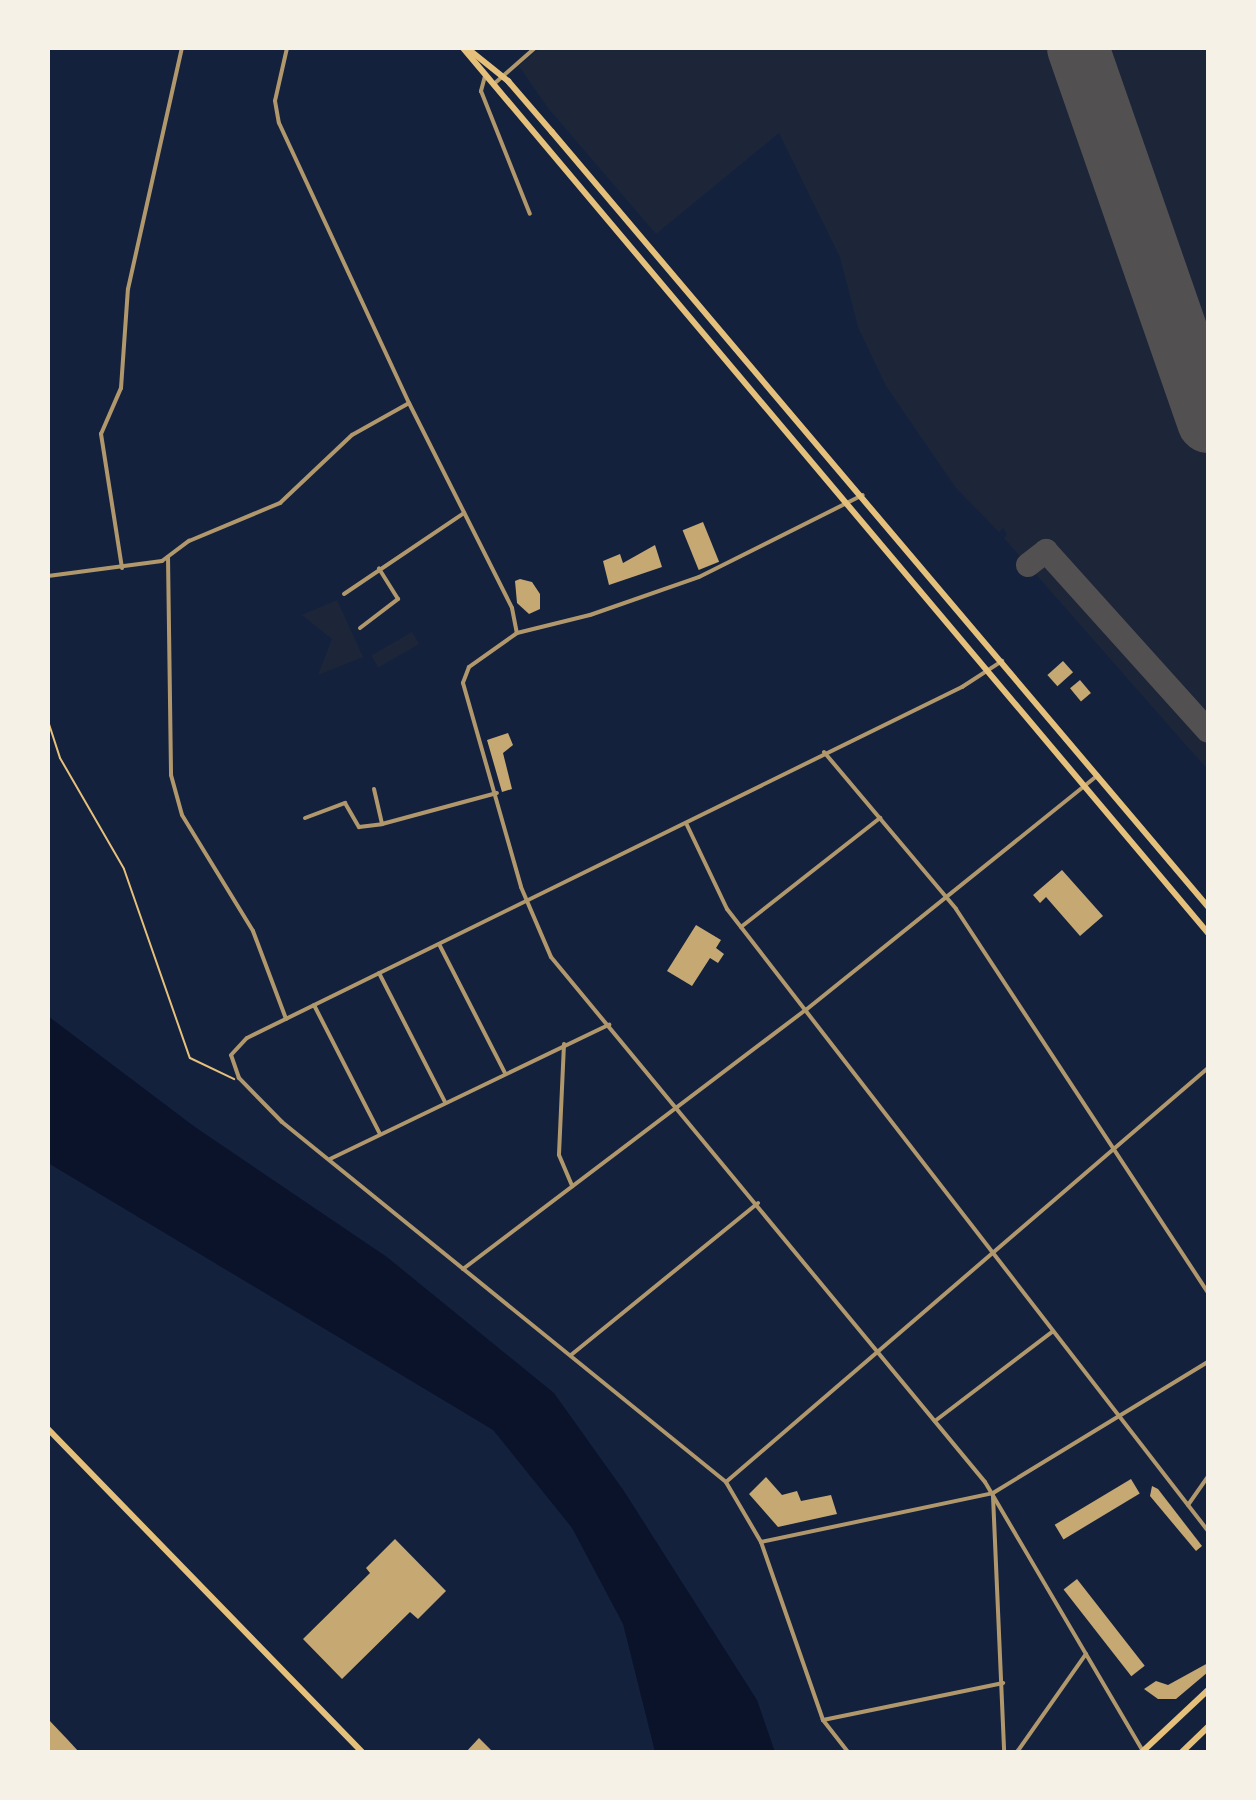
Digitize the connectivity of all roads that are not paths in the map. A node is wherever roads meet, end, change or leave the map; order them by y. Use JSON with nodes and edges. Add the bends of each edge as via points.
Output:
{"nodes":[{"id":1,"x":182,"y":48,"type":"edge"},
{"id":2,"x":287,"y":48,"type":"edge"},
{"id":3,"x":465,"y":48,"type":"edge"},
{"id":4,"x":535,"y":48,"type":"edge"},
{"id":5,"x":485,"y":76,"type":"junction"},
{"id":6,"x":503,"y":76,"type":"junction"},
{"id":7,"x":493,"y":85,"type":"junction"},
{"id":8,"x":530,"y":214,"type":"dead end"},
{"id":9,"x":409,"y":403,"type":"junction"},
{"id":10,"x":863,"y":495,"type":"junction"},
{"id":11,"x":849,"y":507,"type":"junction"},
{"id":12,"x":464,"y":513,"type":"junction"},
{"id":13,"x":168,"y":557,"type":"junction"},
{"id":14,"x":122,"y":568,"type":"junction"},
{"id":15,"x":379,"y":569,"type":"junction"},
{"id":16,"x":48,"y":576,"type":"edge"},
{"id":17,"x":344,"y":594,"type":"dead end"},
{"id":18,"x":360,"y":628,"type":"dead end"},
{"id":19,"x":517,"y":633,"type":"junction"},
{"id":20,"x":1003,"y":660,"type":"junction"},
{"id":21,"x":989,"y":673,"type":"junction"},
{"id":22,"x":824,"y":752,"type":"junction"},
{"id":23,"x":1098,"y":775,"type":"junction"},
{"id":24,"x":1084,"y":786,"type":"junction"},
{"id":25,"x":374,"y":789,"type":"dead end"},
{"id":26,"x":497,"y":793,"type":"junction"},
{"id":27,"x":305,"y":818,"type":"dead end"},
{"id":28,"x":880,"y":818,"type":"junction"},
{"id":29,"x":686,"y":823,"type":"junction"},
{"id":30,"x":382,"y":824,"type":"junction"},
{"id":31,"x":947,"y":897,"type":"junction"},
{"id":32,"x":526,"y":901,"type":"junction"},
{"id":33,"x":1208,"y":907,"type":"edge"},
{"id":34,"x":741,"y":927,"type":"junction"},
{"id":35,"x":1208,"y":933,"type":"edge"},
{"id":36,"x":439,"y":944,"type":"junction"},
{"id":37,"x":379,"y":973,"type":"junction"},
{"id":38,"x":314,"y":1005,"type":"junction"},
{"id":39,"x":807,"y":1009,"type":"junction"},
{"id":40,"x":286,"y":1019,"type":"junction"},
{"id":41,"x":609,"y":1025,"type":"junction"},
{"id":42,"x":564,"y":1044,"type":"junction"},
{"id":43,"x":1208,"y":1068,"type":"edge"},
{"id":44,"x":505,"y":1073,"type":"junction"},
{"id":45,"x":445,"y":1102,"type":"junction"},
{"id":46,"x":678,"y":1107,"type":"junction"},
{"id":47,"x":380,"y":1134,"type":"junction"},
{"id":48,"x":1114,"y":1149,"type":"junction"},
{"id":49,"x":329,"y":1159,"type":"junction"},
{"id":50,"x":573,"y":1187,"type":"junction"},
{"id":51,"x":759,"y":1203,"type":"junction"},
{"id":52,"x":992,"y":1253,"type":"junction"},
{"id":53,"x":463,"y":1269,"type":"junction"},
{"id":54,"x":1208,"y":1292,"type":"edge"},
{"id":55,"x":1053,"y":1331,"type":"junction"},
{"id":56,"x":879,"y":1351,"type":"junction"},
{"id":57,"x":571,"y":1355,"type":"junction"},
{"id":58,"x":1208,"y":1362,"type":"edge"},
{"id":59,"x":1119,"y":1418,"type":"junction"},
{"id":60,"x":935,"y":1421,"type":"junction"},
{"id":61,"x":48,"y":1429,"type":"edge"},
{"id":62,"x":1208,"y":1476,"type":"edge"},
{"id":63,"x":726,"y":1482,"type":"junction"},
{"id":64,"x":993,"y":1493,"type":"junction"},
{"id":65,"x":1188,"y":1505,"type":"junction"},
{"id":66,"x":1208,"y":1531,"type":"edge"},
{"id":67,"x":761,"y":1542,"type":"junction"},
{"id":68,"x":1086,"y":1654,"type":"junction"},
{"id":69,"x":1003,"y":1683,"type":"junction"},
{"id":70,"x":1208,"y":1690,"type":"edge"},
{"id":71,"x":823,"y":1720,"type":"junction"},
{"id":72,"x":1208,"y":1727,"type":"edge"},
{"id":73,"x":362,"y":1752,"type":"edge"},
{"id":74,"x":848,"y":1752,"type":"edge"},
{"id":75,"x":1004,"y":1752,"type":"edge"},
{"id":76,"x":1017,"y":1752,"type":"edge"},
{"id":77,"x":1142,"y":1752,"type":"edge"},
{"id":78,"x":1182,"y":1752,"type":"edge"}],
"edges":[{"from":1,"to":14,"type":"street","via":[[128,289],[121,388],[101,434]]},
{"from":2,"to":9,"type":"street","via":[[275,101],[279,123]]},
{"from":3,"to":5,"type":"main road"},
{"from":3,"to":6,"type":"main road"},
{"from":4,"to":6,"type":"street"},
{"from":5,"to":7,"type":"main road"},
{"from":5,"to":8,"type":"street","via":[[481,91]]},
{"from":6,"to":7,"type":"street"},
{"from":6,"to":10,"type":"main road"},
{"from":7,"to":11,"type":"main road"},
{"from":9,"to":12,"type":"street"},
{"from":9,"to":13,"type":"street","via":[[352,435],[280,503],[189,541]]},
{"from":10,"to":11,"type":"street"},
{"from":10,"to":20,"type":"main road"},
{"from":11,"to":19,"type":"street","via":[[699,577],[590,615]]},
{"from":11,"to":21,"type":"main road"},
{"from":12,"to":15,"type":"street"},
{"from":12,"to":19,"type":"street","via":[[512,608]]},
{"from":13,"to":14,"type":"street"},
{"from":13,"to":40,"type":"street","via":[[173,638],[169,748],[175,788],[189,829],[253,931]]},
{"from":14,"to":16,"type":"street"},
{"from":15,"to":17,"type":"street"},
{"from":15,"to":18,"type":"street","via":[[398,599]]},
{"from":19,"to":26,"type":"street","via":[[463,675]]},
{"from":20,"to":21,"type":"street"},
{"from":20,"to":23,"type":"main road"},
{"from":21,"to":22,"type":"street"},
{"from":21,"to":24,"type":"main road"},
{"from":22,"to":28,"type":"street"},
{"from":22,"to":29,"type":"street"},
{"from":23,"to":24,"type":"street"},
{"from":23,"to":33,"type":"main road"},
{"from":24,"to":31,"type":"street"},
{"from":24,"to":35,"type":"main road"},
{"from":25,"to":30,"type":"street"},
{"from":26,"to":30,"type":"street"},
{"from":26,"to":32,"type":"street"},
{"from":27,"to":30,"type":"street","via":[[345,803],[359,827]]},
{"from":28,"to":31,"type":"street"},
{"from":28,"to":34,"type":"street"},
{"from":29,"to":32,"type":"street"},
{"from":29,"to":34,"type":"street","via":[[713,886]]},
{"from":31,"to":39,"type":"street"},
{"from":31,"to":48,"type":"street"},
{"from":32,"to":36,"type":"street"},
{"from":32,"to":41,"type":"street","via":[[551,957]]},
{"from":34,"to":39,"type":"street"},
{"from":36,"to":37,"type":"street"},
{"from":36,"to":44,"type":"street"},
{"from":37,"to":38,"type":"street"},
{"from":37,"to":45,"type":"street"},
{"from":38,"to":40,"type":"street"},
{"from":38,"to":47,"type":"street"},
{"from":39,"to":46,"type":"street"},
{"from":39,"to":52,"type":"street"},
{"from":40,"to":49,"type":"street","via":[[247,1038],[231,1055],[239,1078]]},
{"from":41,"to":42,"type":"street"},
{"from":41,"to":46,"type":"street"},
{"from":42,"to":44,"type":"street"},
{"from":42,"to":50,"type":"street","via":[[559,1155]]},
{"from":43,"to":48,"type":"street"},
{"from":44,"to":45,"type":"street"},
{"from":45,"to":47,"type":"street"},
{"from":46,"to":50,"type":"street"},
{"from":46,"to":51,"type":"street"},
{"from":47,"to":49,"type":"street"},
{"from":48,"to":52,"type":"street"},
{"from":48,"to":54,"type":"street"},
{"from":49,"to":53,"type":"street"},
{"from":50,"to":53,"type":"street"},
{"from":51,"to":56,"type":"street"},
{"from":51,"to":57,"type":"street"},
{"from":52,"to":55,"type":"street"},
{"from":52,"to":56,"type":"street"},
{"from":53,"to":57,"type":"street"},
{"from":55,"to":59,"type":"street"},
{"from":55,"to":60,"type":"street"},
{"from":56,"to":60,"type":"street"},
{"from":56,"to":63,"type":"street"},
{"from":57,"to":63,"type":"street"},
{"from":58,"to":59,"type":"street"},
{"from":59,"to":64,"type":"street"},
{"from":59,"to":65,"type":"street"},
{"from":60,"to":64,"type":"street"},
{"from":61,"to":73,"type":"main road"},
{"from":62,"to":65,"type":"street"},
{"from":63,"to":67,"type":"street"},
{"from":64,"to":67,"type":"street"},
{"from":64,"to":68,"type":"street"},
{"from":64,"to":69,"type":"street"},
{"from":65,"to":66,"type":"street"},
{"from":67,"to":71,"type":"street"},
{"from":68,"to":76,"type":"street"},
{"from":68,"to":77,"type":"street"},
{"from":69,"to":71,"type":"street"},
{"from":69,"to":75,"type":"street"},
{"from":70,"to":77,"type":"main road"},
{"from":71,"to":74,"type":"street"},
{"from":72,"to":78,"type":"main road"}]}
